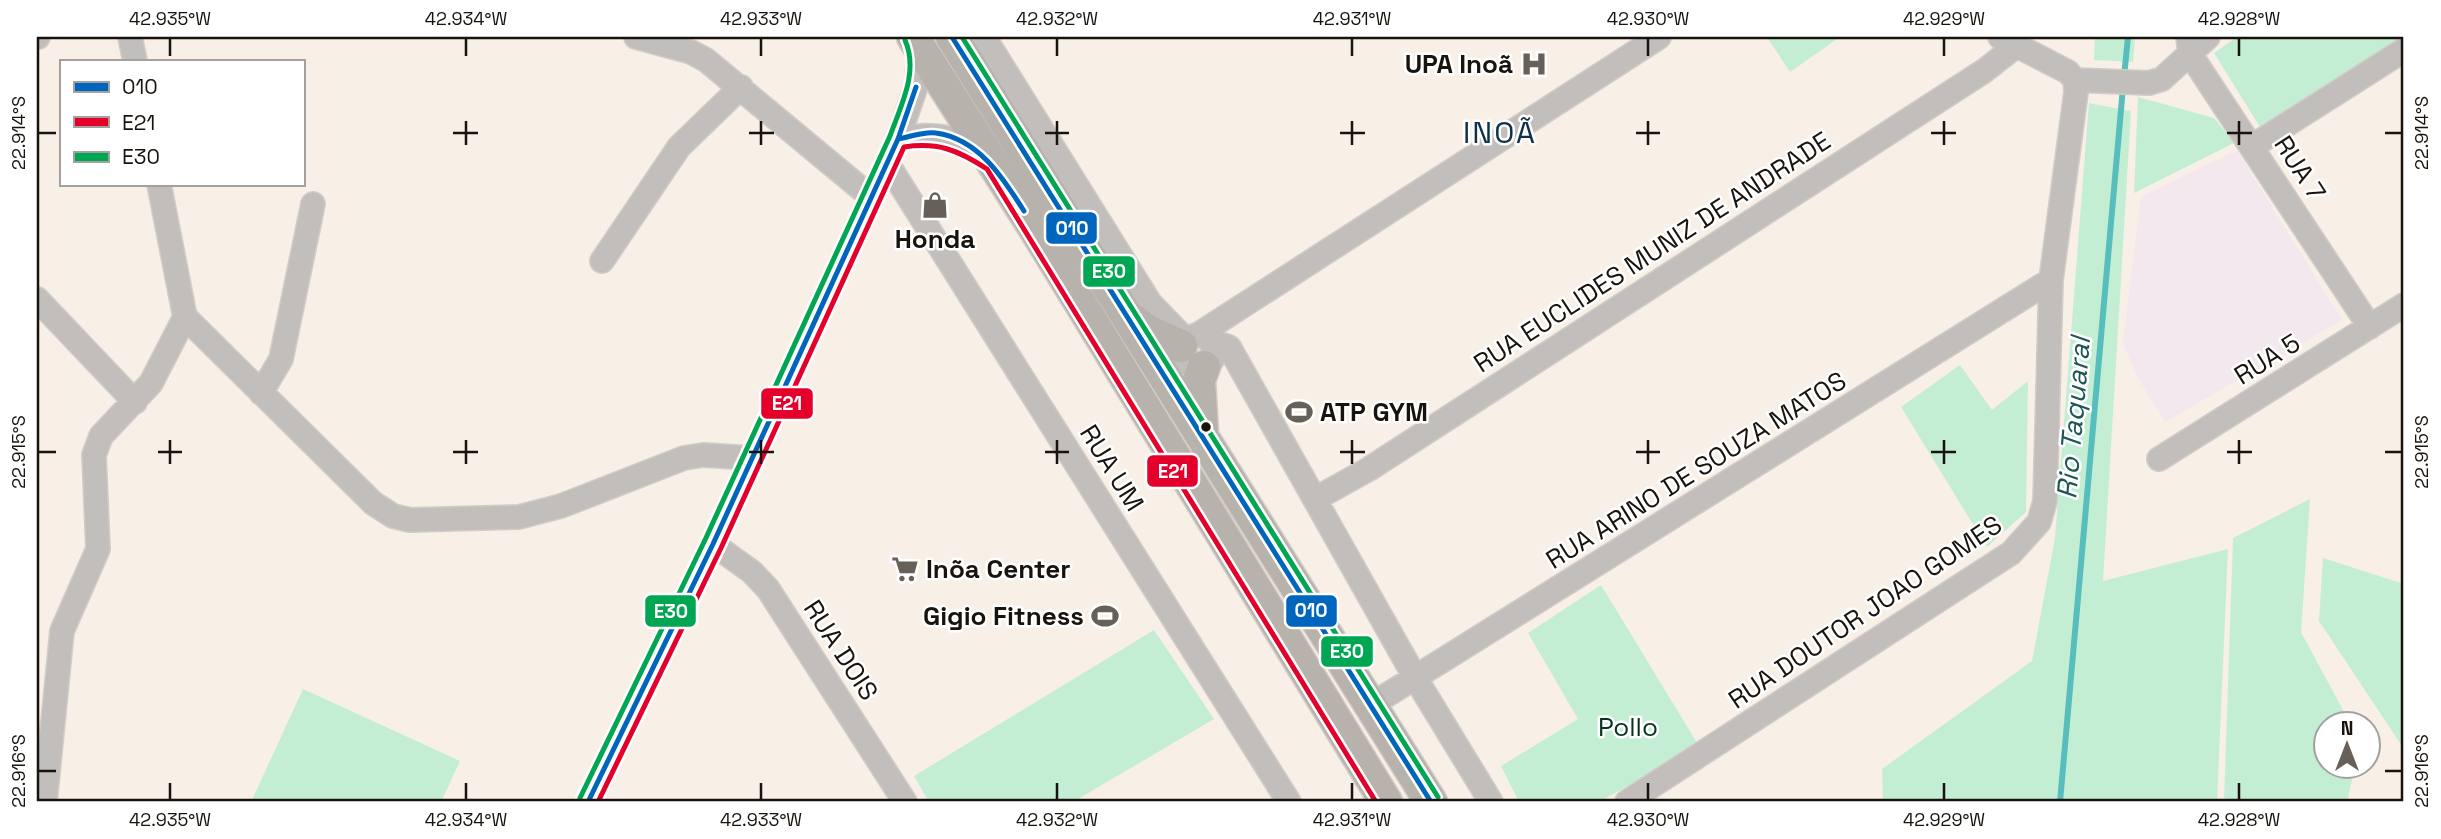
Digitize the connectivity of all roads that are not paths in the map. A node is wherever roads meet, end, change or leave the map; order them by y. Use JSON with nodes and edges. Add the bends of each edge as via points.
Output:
{"nodes":[{"id":1,"x":130,"y":37,"type":"edge"},
{"id":2,"x":636,"y":37,"type":"edge"},
{"id":3,"x":952,"y":37,"type":"edge"},
{"id":4,"x":984,"y":37,"type":"edge"},
{"id":5,"x":1659,"y":37,"type":"edge"},
{"id":6,"x":2208,"y":37,"type":"edge"},
{"id":7,"x":916,"y":42,"type":"edge"},
{"id":8,"x":2008,"y":42,"type":"edge"},
{"id":9,"x":2189,"y":45,"type":"edge"},
{"id":10,"x":2404,"y":50,"type":"edge"},
{"id":11,"x":135,"y":60,"type":"edge"},
{"id":12,"x":2083,"y":80,"type":"junction"},
{"id":13,"x":741,"y":87,"type":"junction"},
{"id":14,"x":898,"y":139,"type":"junction"},
{"id":15,"x":2253,"y":146,"type":"junction"},
{"id":16,"x":887,"y":163,"type":"junction"},
{"id":17,"x":993,"y":163,"type":"junction"},
{"id":18,"x":159,"y":186,"type":"edge"},
{"id":19,"x":871,"y":197,"type":"junction"},
{"id":20,"x":313,"y":204,"type":"dead end"},
{"id":21,"x":602,"y":261,"type":"dead end"},
{"id":22,"x":2051,"y":280,"type":"junction"},
{"id":23,"x":37,"y":299,"type":"edge"},
{"id":24,"x":2404,"y":305,"type":"edge"},
{"id":25,"x":1126,"y":314,"type":"junction"},
{"id":26,"x":184,"y":317,"type":"junction"},
{"id":27,"x":2370,"y":327,"type":"junction"},
{"id":28,"x":1198,"y":348,"type":"junction"},
{"id":29,"x":261,"y":393,"type":"junction"},
{"id":30,"x":135,"y":401,"type":"junction"},
{"id":31,"x":1203,"y":436,"type":"junction"},
{"id":32,"x":752,"y":458,"type":"junction"},
{"id":33,"x":2159,"y":459,"type":"dead end"},
{"id":34,"x":1315,"y":499,"type":"junction"},
{"id":35,"x":713,"y":544,"type":"junction"},
{"id":36,"x":1416,"y":678,"type":"junction"},
{"id":37,"x":1371,"y":705,"type":"junction"},
{"id":38,"x":46,"y":802,"type":"edge"},
{"id":39,"x":588,"y":802,"type":"edge"},
{"id":40,"x":905,"y":802,"type":"edge"},
{"id":41,"x":1289,"y":802,"type":"edge"},
{"id":42,"x":1386,"y":802,"type":"edge"},
{"id":43,"x":1431,"y":802,"type":"edge"},
{"id":44,"x":1490,"y":802,"type":"edge"},
{"id":45,"x":1627,"y":802,"type":"edge"}],
"edges":[{"from":1,"to":11,"type":"street"},
{"from":2,"to":13,"type":"street","via":[[691,52]]},
{"from":3,"to":25,"type":"highway"},
{"from":4,"to":28,"type":"street","via":[[1150,303]]},
{"from":5,"to":28,"type":"street","via":[[1245,303],[1234,323]]},
{"from":6,"to":9,"type":"street"},
{"from":7,"to":14,"type":"street","via":[[917,83]]},
{"from":7,"to":17,"type":"highway"},
{"from":8,"to":12,"type":"street"},
{"from":8,"to":34,"type":"street","name":"RUA EUCLIDES MUNIZ DE ANDRADE","via":[[1984,71],[1380,462]]},
{"from":9,"to":12,"type":"street","via":[[2162,79],[2149,83]]},
{"from":9,"to":15,"type":"street","name":"RUA 7"},
{"from":10,"to":15,"type":"street"},
{"from":12,"to":22,"type":"street","name":"RUA DOUTOR JOAO GOMES","via":[[2076,92]]},
{"from":13,"to":19,"type":"street"},
{"from":13,"to":21,"type":"street","via":[[679,147]]},
{"from":14,"to":16,"type":"street"},
{"from":14,"to":17,"type":"street","via":[[934,133],[956,138]]},
{"from":15,"to":27,"type":"street","name":"RUA 7"},
{"from":16,"to":19,"type":"street"},
{"from":16,"to":41,"type":"street","name":"RUA UM"},
{"from":17,"to":42,"type":"highway"},
{"from":18,"to":26,"type":"street"},
{"from":19,"to":32,"type":"street"},
{"from":20,"to":29,"type":"street","via":[[281,359]]},
{"from":22,"to":36,"type":"street","name":"RUA ARINO DE SOUZA MATOS"},
{"from":22,"to":45,"type":"street","name":"RUA DOUTOR JOAO GOMES","via":[[2045,501],[2039,522],[2028,537],[2011,553]]},
{"from":23,"to":30,"type":"street"},
{"from":24,"to":27,"type":"street","name":"RUA 5"},
{"from":25,"to":28,"type":"highway","via":[[1149,332]]},
{"from":25,"to":31,"type":"highway"},
{"from":26,"to":29,"type":"street"},
{"from":26,"to":30,"type":"street","via":[[151,383]]},
{"from":27,"to":33,"type":"street","name":"RUA 5"},
{"from":28,"to":31,"type":"highway"},
{"from":28,"to":34,"type":"street","via":[[1246,382]]},
{"from":29,"to":32,"type":"street","via":[[373,503],[410,520],[519,517],[561,506],[684,458]]},
{"from":30,"to":38,"type":"street","via":[[101,436],[94,456],[98,549],[62,631]]},
{"from":31,"to":37,"type":"highway"},
{"from":32,"to":35,"type":"street"},
{"from":34,"to":36,"type":"street"},
{"from":35,"to":39,"type":"street"},
{"from":35,"to":40,"type":"street","name":"RUA DOIS","via":[[768,589]]},
{"from":36,"to":37,"type":"street","name":"RUA ARINO DE SOUZA MATOS"},
{"from":36,"to":44,"type":"street"},
{"from":37,"to":43,"type":"highway"}]}
